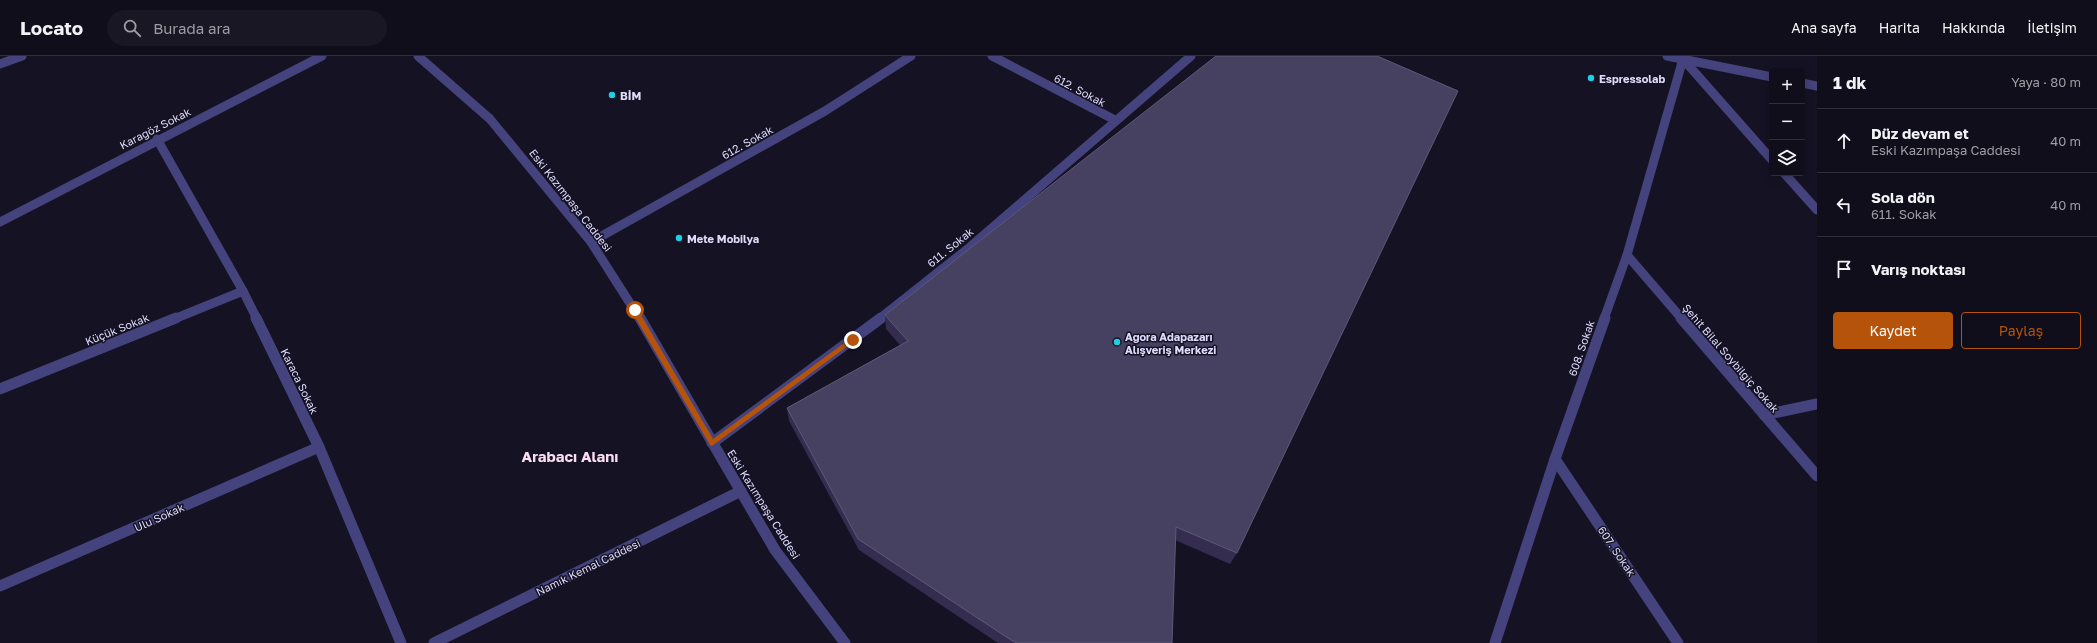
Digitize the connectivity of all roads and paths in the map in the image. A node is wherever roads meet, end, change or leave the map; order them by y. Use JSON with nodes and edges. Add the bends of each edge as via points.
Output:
{"nodes":[{"id":1,"x":22,"y":56,"type":"edge"},
{"id":2,"x":322,"y":56,"type":"edge"},
{"id":3,"x":418,"y":56,"type":"edge"},
{"id":4,"x":911,"y":56,"type":"edge"},
{"id":5,"x":992,"y":56,"type":"edge"},
{"id":6,"x":1191,"y":56,"type":"edge"},
{"id":7,"x":1667,"y":56,"type":"edge"},
{"id":8,"x":1683,"y":60,"type":"junction"},
{"id":9,"x":0,"y":64,"type":"edge"},
{"id":10,"x":1769,"y":76,"type":"edge"},
{"id":11,"x":1805,"y":84,"type":"edge"},
{"id":12,"x":1817,"y":86,"type":"edge"},
{"id":13,"x":1115,"y":120,"type":"junction"},
{"id":14,"x":157,"y":140,"type":"junction"},
{"id":15,"x":1769,"y":157,"type":"edge"},
{"id":16,"x":1787,"y":176,"type":"edge"},
{"id":17,"x":1817,"y":210,"type":"edge"},
{"id":18,"x":0,"y":222,"type":"edge"},
{"id":19,"x":591,"y":242,"type":"junction"},
{"id":20,"x":1627,"y":255,"type":"junction"},
{"id":21,"x":243,"y":291,"type":"junction"},
{"id":22,"x":0,"y":389,"type":"edge"},
{"id":23,"x":1817,"y":404,"type":"edge"},
{"id":24,"x":1764,"y":415,"type":"junction"},
{"id":25,"x":712,"y":443,"type":"junction"},
{"id":26,"x":319,"y":447,"type":"junction"},
{"id":27,"x":1555,"y":459,"type":"junction"},
{"id":28,"x":1817,"y":476,"type":"edge"},
{"id":29,"x":741,"y":491,"type":"junction"},
{"id":30,"x":0,"y":586,"type":"edge"},
{"id":31,"x":401,"y":643,"type":"edge"},
{"id":32,"x":434,"y":643,"type":"edge"},
{"id":33,"x":845,"y":643,"type":"edge"},
{"id":34,"x":1495,"y":643,"type":"edge"},
{"id":35,"x":1678,"y":643,"type":"edge"}],
"edges":[{"from":1,"to":9,"type":"street"},
{"from":2,"to":14,"type":"street","name":"Karagöz Sokak"},
{"from":3,"to":19,"type":"street","name":"Eski Kazımpaşa Caddesi","via":[[490,119]]},
{"from":4,"to":19,"type":"street","name":"612. Sokak","via":[[825,111]]},
{"from":5,"to":13,"type":"street","name":"612. Sokak"},
{"from":6,"to":13,"type":"street","name":"611. Sokak"},
{"from":7,"to":8,"type":"street"},
{"from":8,"to":10,"type":"street"},
{"from":8,"to":15,"type":"street"},
{"from":8,"to":20,"type":"street","name":"608. Sokak"},
{"from":11,"to":12,"type":"street"},
{"from":13,"to":25,"type":"street","name":"611. Sokak","via":[[970,247],[853,340]]},
{"from":14,"to":18,"type":"street","name":"Karagöz Sokak"},
{"from":14,"to":21,"type":"street","name":"Karaca Sokak"},
{"from":16,"to":17,"type":"street"},
{"from":19,"to":25,"type":"street","name":"Eski Kazımpaşa Caddesi","via":[[635,310]]},
{"from":20,"to":24,"type":"street","name":"Şehit Bilal Soybilgiç Sokak"},
{"from":20,"to":27,"type":"street","name":"608. Sokak"},
{"from":21,"to":22,"type":"street","name":"Küçük Sokak"},
{"from":21,"to":26,"type":"street","name":"Karaca Sokak"},
{"from":23,"to":24,"type":"street"},
{"from":24,"to":28,"type":"street","name":"Şehit Bilal Soybilgiç Sokak"},
{"from":25,"to":29,"type":"street","name":"Eski Kazımpaşa Caddesi"},
{"from":26,"to":30,"type":"street","name":"Ulu Sokak"},
{"from":26,"to":31,"type":"street","name":"Karaca Sokak"},
{"from":27,"to":34,"type":"street","name":"608. Sokak"},
{"from":27,"to":35,"type":"street","name":"607. Sokak"},
{"from":29,"to":32,"type":"street","name":"Namık Kemal Caddesi"},
{"from":29,"to":33,"type":"street","name":"Eski Kazımpaşa Caddesi","via":[[775,550]]}]}
